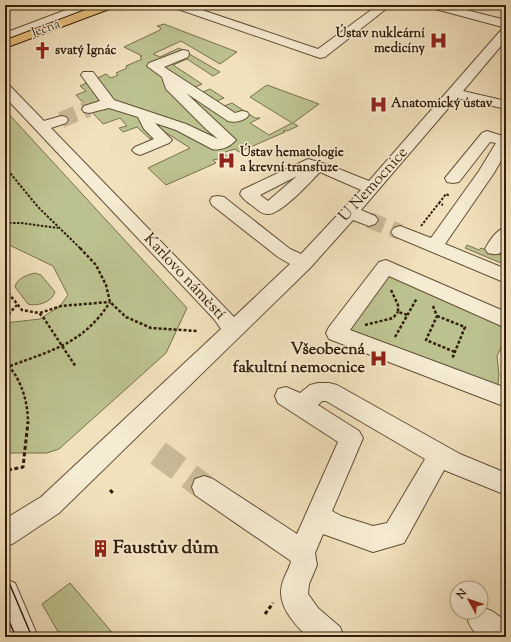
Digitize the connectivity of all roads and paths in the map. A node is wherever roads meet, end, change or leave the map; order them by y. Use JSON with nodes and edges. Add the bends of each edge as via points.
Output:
{"nodes":[{"id":1,"x":90,"y":5,"type":"edge"},
{"id":2,"x":108,"y":5,"type":"edge"},
{"id":3,"x":176,"y":5,"type":"edge"},
{"id":4,"x":385,"y":5,"type":"edge"},
{"id":5,"x":432,"y":5,"type":"edge"},
{"id":6,"x":446,"y":5,"type":"edge"},
{"id":7,"x":506,"y":16,"type":"edge"},
{"id":8,"x":506,"y":24,"type":"edge"},
{"id":9,"x":506,"y":32,"type":"edge"},
{"id":10,"x":5,"y":37,"type":"edge"},
{"id":11,"x":5,"y":44,"type":"edge"},
{"id":12,"x":183,"y":54,"type":"dead end"},
{"id":13,"x":88,"y":75,"type":"dead end"},
{"id":14,"x":168,"y":75,"type":"junction"},
{"id":15,"x":5,"y":89,"type":"edge"},
{"id":16,"x":454,"y":93,"type":"junction"},
{"id":17,"x":109,"y":103,"type":"junction"},
{"id":18,"x":506,"y":106,"type":"edge"},
{"id":19,"x":89,"y":109,"type":"tunnel mouth"},
{"id":20,"x":144,"y":115,"type":"junction"},
{"id":21,"x":242,"y":115,"type":"dead end"},
{"id":22,"x":61,"y":120,"type":"tunnel mouth"},
{"id":23,"x":41,"y":127,"type":"junction"},
{"id":24,"x":140,"y":150,"type":"dead end"},
{"id":25,"x":5,"y":163,"type":"edge"},
{"id":26,"x":317,"y":166,"type":"dead end"},
{"id":27,"x":6,"y":168,"type":"junction"},
{"id":28,"x":5,"y":172,"type":"edge"},
{"id":29,"x":506,"y":172,"type":"edge"},
{"id":30,"x":486,"y":173,"type":"junction"},
{"id":31,"x":453,"y":178,"type":"dead end"},
{"id":32,"x":371,"y":188,"type":"junction"},
{"id":33,"x":455,"y":197,"type":"dead end"},
{"id":34,"x":218,"y":202,"type":"dead end"},
{"id":35,"x":439,"y":204,"type":"dead end"},
{"id":36,"x":350,"y":212,"type":"junction"},
{"id":37,"x":369,"y":220,"type":"tunnel mouth"},
{"id":38,"x":5,"y":223,"type":"edge"},
{"id":39,"x":60,"y":228,"type":"junction"},
{"id":40,"x":400,"y":232,"type":"tunnel mouth"},
{"id":41,"x":506,"y":233,"type":"edge"},
{"id":42,"x":434,"y":246,"type":"junction"},
{"id":43,"x":494,"y":250,"type":"dead end"},
{"id":44,"x":302,"y":263,"type":"junction"},
{"id":45,"x":383,"y":272,"type":"junction"},
{"id":46,"x":506,"y":276,"type":"edge"},
{"id":47,"x":425,"y":285,"type":"junction"},
{"id":48,"x":5,"y":289,"type":"edge"},
{"id":49,"x":110,"y":302,"type":"junction"},
{"id":50,"x":17,"y":306,"type":"junction"},
{"id":51,"x":398,"y":312,"type":"junction"},
{"id":52,"x":39,"y":313,"type":"junction"},
{"id":53,"x":408,"y":316,"type":"junction"},
{"id":54,"x":437,"y":316,"type":"junction"},
{"id":55,"x":5,"y":318,"type":"edge"},
{"id":56,"x":506,"y":320,"type":"edge"},
{"id":57,"x":233,"y":330,"type":"junction"},
{"id":58,"x":197,"y":331,"type":"dead end"},
{"id":59,"x":336,"y":333,"type":"junction"},
{"id":60,"x":61,"y":346,"type":"junction"},
{"id":61,"x":386,"y":352,"type":"junction"},
{"id":62,"x":455,"y":352,"type":"junction"},
{"id":63,"x":5,"y":362,"type":"edge"},
{"id":64,"x":10,"y":366,"type":"junction"},
{"id":65,"x":76,"y":367,"type":"dead end"},
{"id":66,"x":445,"y":374,"type":"junction"},
{"id":67,"x":506,"y":398,"type":"edge"},
{"id":68,"x":440,"y":454,"type":"junction"},
{"id":69,"x":8,"y":470,"type":"dead end"},
{"id":70,"x":506,"y":484,"type":"edge"},
{"id":71,"x":204,"y":487,"type":"tunnel mouth"},
{"id":72,"x":318,"y":517,"type":"junction"},
{"id":73,"x":5,"y":534,"type":"edge"},
{"id":74,"x":302,"y":553,"type":"junction"},
{"id":75,"x":5,"y":593,"type":"edge"},
{"id":76,"x":482,"y":621,"type":"dead end"},
{"id":77,"x":24,"y":637,"type":"edge"},
{"id":78,"x":330,"y":637,"type":"edge"},
{"id":79,"x":505,"y":637,"type":"edge"}],
"edges":[{"from":1,"to":10,"type":"street"},
{"from":2,"to":11,"type":"main road","name":"Ječná"},
{"from":3,"to":4,"type":"street","via":[[320,54]]},
{"from":5,"to":8,"type":"street"},
{"from":6,"to":7,"type":"street"},
{"from":9,"to":16,"type":"street","name":"U Nemocnice"},
{"from":12,"to":14,"type":"street","via":[[154,66]]},
{"from":13,"to":17,"type":"street"},
{"from":14,"to":20,"type":"street","via":[[172,86],[228,140],[217,146],[181,127]]},
{"from":14,"to":21,"type":"street","via":[[233,118]]},
{"from":15,"to":23,"type":"street","name":"Karlovo náměstí"},
{"from":16,"to":18,"type":"street"},
{"from":16,"to":32,"type":"street","name":"U Nemocnice"},
{"from":17,"to":19,"type":"street"},
{"from":17,"to":20,"type":"street"},
{"from":20,"to":24,"type":"street","via":[[149,126],[164,140]]},
{"from":22,"to":23,"type":"street"},
{"from":23,"to":57,"type":"street","name":"Karlovo náměstí","via":[[221,314]]},
{"from":25,"to":27,"type":"path"},
{"from":26,"to":32,"type":"street"},
{"from":27,"to":28,"type":"path"},
{"from":27,"to":39,"type":"path","via":[[38,207]]},
{"from":29,"to":30,"type":"street"},
{"from":30,"to":31,"type":"street","via":[[505,141],[487,136]]},
{"from":30,"to":42,"type":"street"},
{"from":32,"to":36,"type":"street","name":"U Nemocnice"},
{"from":33,"to":35,"type":"path","via":[[446,194]]},
{"from":34,"to":44,"type":"street","via":[[275,246]]},
{"from":36,"to":37,"type":"street"},
{"from":36,"to":44,"type":"street","name":"U Nemocnice"},
{"from":38,"to":39,"type":"path"},
{"from":39,"to":49,"type":"path","via":[[96,265],[106,285]]},
{"from":40,"to":42,"type":"street"},
{"from":41,"to":43,"type":"street"},
{"from":42,"to":46,"type":"street"},
{"from":44,"to":57,"type":"street","name":"U Nemocnice"},
{"from":45,"to":47,"type":"street","via":[[386,267]]},
{"from":45,"to":51,"type":"path","via":[[398,305]]},
{"from":45,"to":59,"type":"street"},
{"from":47,"to":53,"type":"path"},
{"from":47,"to":54,"type":"path"},
{"from":47,"to":56,"type":"street"},
{"from":48,"to":50,"type":"path"},
{"from":49,"to":52,"type":"path","via":[[60,306]]},
{"from":49,"to":58,"type":"path","via":[[126,317],[142,326]]},
{"from":49,"to":60,"type":"path","via":[[93,326]]},
{"from":50,"to":52,"type":"path","via":[[22,310]]},
{"from":50,"to":55,"type":"path"},
{"from":51,"to":53,"type":"path"},
{"from":51,"to":59,"type":"path","via":[[393,318]]},
{"from":52,"to":60,"type":"path"},
{"from":53,"to":61,"type":"path"},
{"from":54,"to":62,"type":"path","via":[[465,327]]},
{"from":54,"to":62,"type":"path","via":[[426,340]]},
{"from":57,"to":73,"type":"street","name":"Karlovo náměstí","via":[[50,505]]},
{"from":59,"to":61,"type":"street"},
{"from":60,"to":64,"type":"path"},
{"from":60,"to":65,"type":"path"},
{"from":61,"to":66,"type":"street"},
{"from":62,"to":66,"type":"path"},
{"from":63,"to":64,"type":"path"},
{"from":64,"to":69,"type":"path","via":[[25,394],[28,429],[22,467]]},
{"from":66,"to":67,"type":"street"},
{"from":68,"to":70,"type":"street","via":[[452,462]]},
{"from":68,"to":72,"type":"street","via":[[395,534],[373,539],[336,527]]},
{"from":68,"to":72,"type":"street","via":[[329,392],[318,392],[294,401],[351,438]]},
{"from":71,"to":74,"type":"street"},
{"from":72,"to":74,"type":"street"},
{"from":74,"to":78,"type":"street","via":[[305,568],[296,580],[294,598],[308,618]]},
{"from":75,"to":77,"type":"street"},
{"from":76,"to":79,"type":"street"}]}
